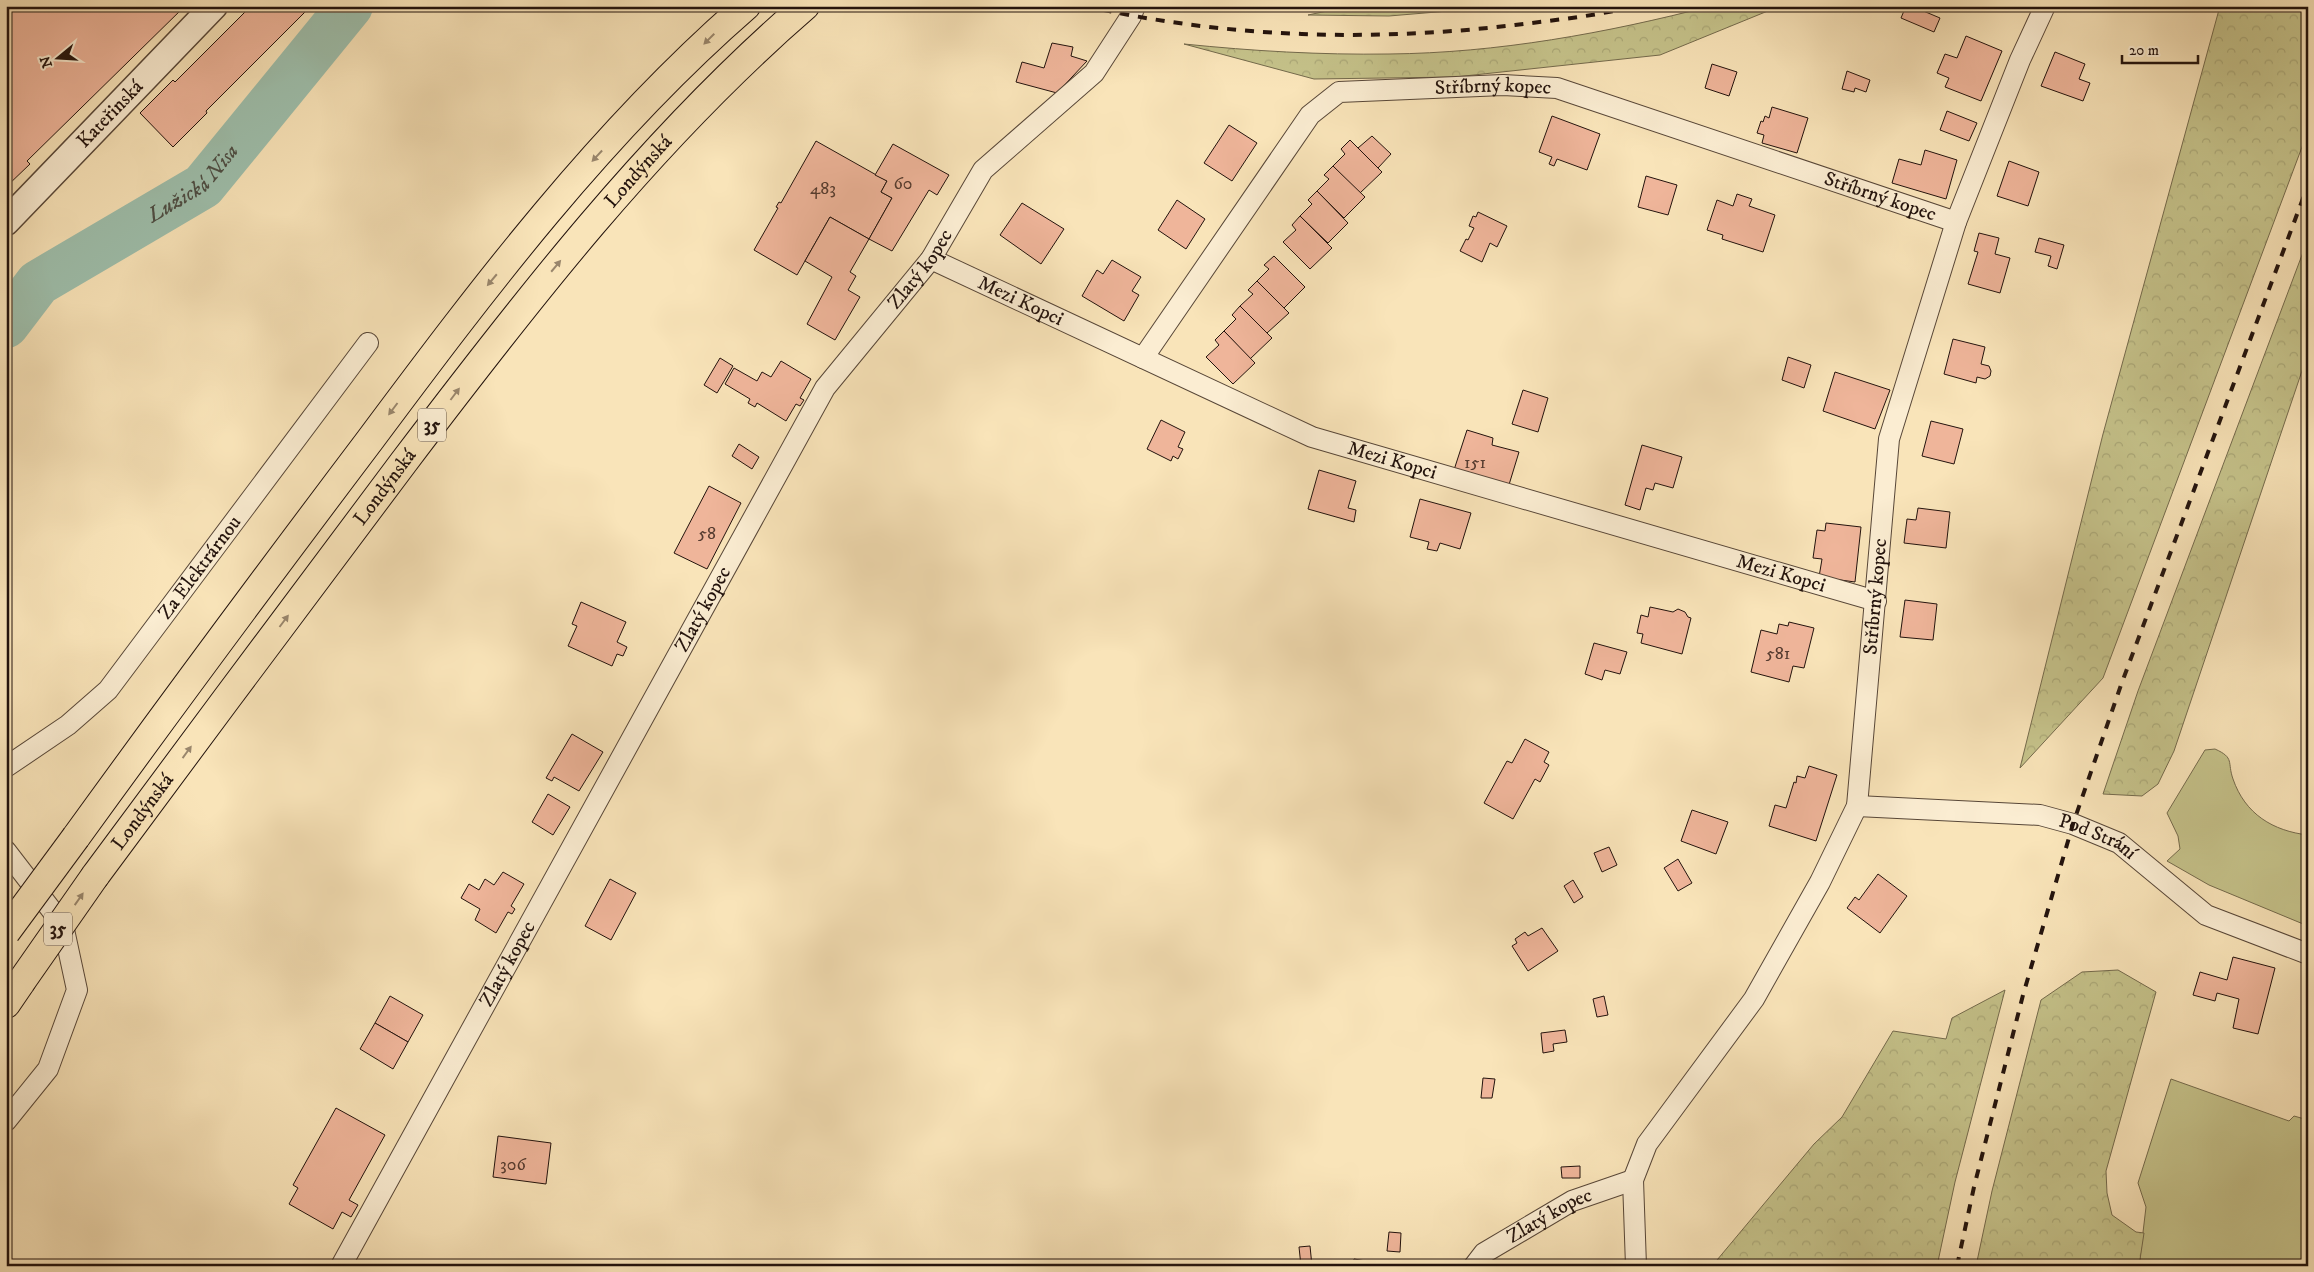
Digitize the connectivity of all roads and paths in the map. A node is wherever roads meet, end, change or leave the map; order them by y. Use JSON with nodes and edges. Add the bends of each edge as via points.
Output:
{"nodes":[{"id":1,"x":214,"y":6,"type":"edge"},
{"id":2,"x":746,"y":6,"type":"edge"},
{"id":3,"x":805,"y":6,"type":"edge"},
{"id":4,"x":1135,"y":6,"type":"edge"},
{"id":5,"x":2045,"y":6,"type":"edge"},
{"id":6,"x":6,"y":222,"type":"edge"},
{"id":7,"x":1956,"y":222,"type":"junction"},
{"id":8,"x":931,"y":259,"type":"junction"},
{"id":9,"x":368,"y":343,"type":"dead end"},
{"id":10,"x":1143,"y":358,"type":"junction"},
{"id":11,"x":1876,"y":601,"type":"junction"},
{"id":12,"x":6,"y":767,"type":"edge"},
{"id":13,"x":1857,"y":806,"type":"junction"},
{"id":14,"x":6,"y":851,"type":"edge"},
{"id":15,"x":6,"y":932,"type":"edge"},
{"id":16,"x":2308,"y":954,"type":"edge"},
{"id":17,"x":14,"y":993,"type":"edge"},
{"id":18,"x":6,"y":1121,"type":"edge"},
{"id":19,"x":1633,"y":1180,"type":"junction"},
{"id":20,"x":341,"y":1266,"type":"edge"},
{"id":21,"x":1474,"y":1266,"type":"edge"},
{"id":22,"x":1636,"y":1266,"type":"edge"}],
"edges":[{"from":1,"to":6,"type":"street","name":"Kateřinská"},
{"from":2,"to":15,"type":"highway","name":"Londýnská","number":"35","one_way":true,"bridge":true,"via":[[643,106],[564,192],[472,304],[181,691]]},
{"from":17,"to":3,"type":"highway","name":"Londýnská","number":"35","one_way":true,"bridge":true,"via":[[288,615],[557,264],[700,104]]},
{"from":4,"to":8,"type":"street","name":"Zlatý kopec","via":[[1094,73],[983,170]]},
{"from":5,"to":7,"type":"street","name":"Stříbrný kopec","via":[[2020,60]]},
{"from":7,"to":10,"type":"street","name":"Stříbrný kopec","via":[[1556,88],[1503,85],[1339,92],[1310,115]]},
{"from":7,"to":11,"type":"street","name":"Stříbrný kopec","via":[[1889,440]]},
{"from":8,"to":10,"type":"street","name":"Mezi Kopci"},
{"from":8,"to":20,"type":"street","name":"Zlatý kopec","via":[[825,388]]},
{"from":9,"to":12,"type":"street","name":"Za Elektrárnou","via":[[108,690],[68,725]]},
{"from":10,"to":11,"type":"street","name":"Mezi Kopci","via":[[1312,437]]},
{"from":11,"to":13,"type":"street","name":"Stříbrný kopec"},
{"from":13,"to":16,"type":"street","name":"Pod Strání","via":[[2040,815],[2073,824],[2119,844],[2206,915]]},
{"from":13,"to":19,"type":"street","name":"Stříbrný kopec","via":[[1820,882],[1754,999],[1647,1144]]},
{"from":14,"to":18,"type":"street","via":[[63,925],[77,990],[48,1069]]},
{"from":19,"to":21,"type":"street","name":"Zlatý kopec","via":[[1572,1201],[1484,1253]]},
{"from":19,"to":22,"type":"street"}]}
